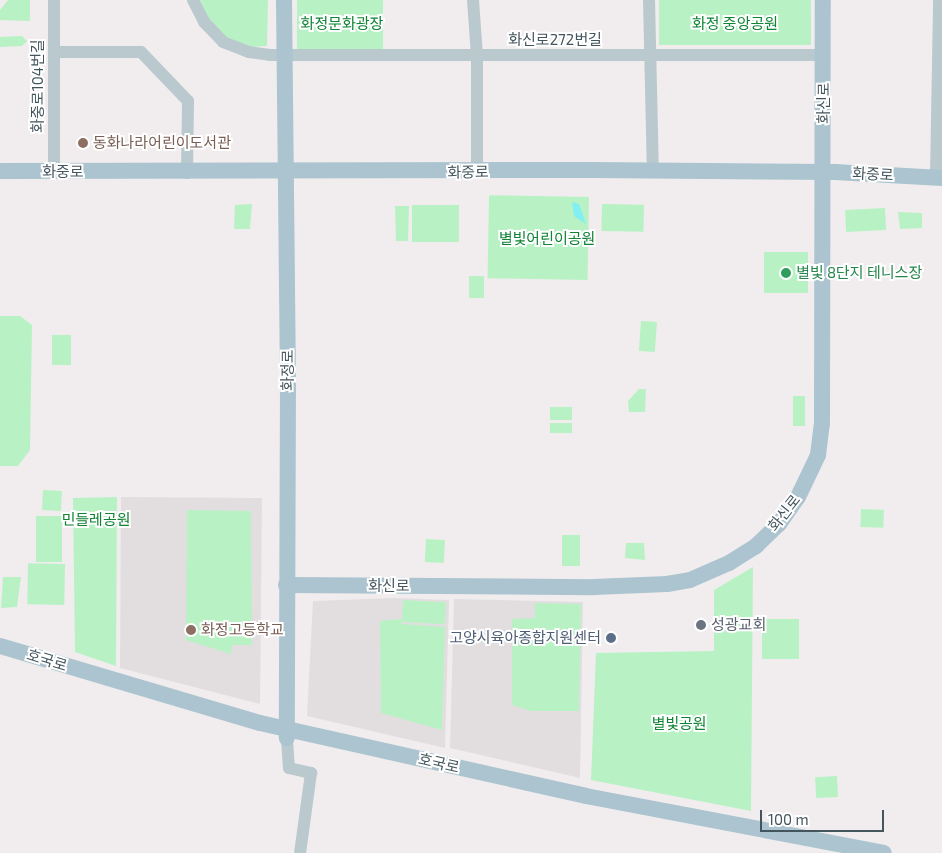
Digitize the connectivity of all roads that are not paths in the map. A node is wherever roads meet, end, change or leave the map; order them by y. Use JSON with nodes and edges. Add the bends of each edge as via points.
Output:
{"nodes":[{"id":1,"x":54,"y":0,"type":"edge"},
{"id":2,"x":193,"y":0,"type":"edge"},
{"id":3,"x":284,"y":0,"type":"edge"},
{"id":4,"x":473,"y":0,"type":"edge"},
{"id":5,"x":649,"y":0,"type":"edge"},
{"id":6,"x":823,"y":0,"type":"edge"},
{"id":7,"x":939,"y":0,"type":"edge"},
{"id":8,"x":55,"y":52,"type":"junction"},
{"id":9,"x":824,"y":55,"type":"junction"},
{"id":10,"x":285,"y":56,"type":"junction"},
{"id":11,"x":477,"y":56,"type":"junction"},
{"id":12,"x":651,"y":57,"type":"junction"},
{"id":13,"x":54,"y":171,"type":"junction"},
{"id":14,"x":653,"y":171,"type":"junction"},
{"id":15,"x":0,"y":172,"type":"edge"},
{"id":16,"x":286,"y":172,"type":"junction"},
{"id":17,"x":477,"y":172,"type":"junction"},
{"id":18,"x":824,"y":172,"type":"junction"},
{"id":19,"x":187,"y":173,"type":"junction"},
{"id":20,"x":939,"y":178,"type":"edge"},
{"id":21,"x":286,"y":585,"type":"junction"},
{"id":22,"x":0,"y":646,"type":"edge"},
{"id":23,"x":0,"y":655,"type":"edge"},
{"id":24,"x":287,"y":734,"type":"junction"},
{"id":25,"x":300,"y":853,"type":"edge"},
{"id":26,"x":838,"y":853,"type":"edge"},
{"id":27,"x":884,"y":853,"type":"edge"}],
"edges":[{"from":1,"to":8,"type":"street","name":"화중로104번길"},
{"from":2,"to":10,"type":"street","name":"화신로272번길","via":[[204,22],[223,42],[249,52]]},
{"from":3,"to":10,"type":"main road","name":"화정로"},
{"from":4,"to":11,"type":"street"},
{"from":5,"to":12,"type":"street"},
{"from":6,"to":9,"type":"main road","name":"화신로"},
{"from":7,"to":20,"type":"street","name":"화중로"},
{"from":8,"to":13,"type":"street","name":"화중로104번길"},
{"from":8,"to":19,"type":"street","via":[[141,52],[188,101]]},
{"from":9,"to":12,"type":"street","name":"화신로272번길"},
{"from":9,"to":18,"type":"main road","name":"화신로"},
{"from":10,"to":11,"type":"street","name":"화신로272번길"},
{"from":10,"to":16,"type":"main road","name":"화정로"},
{"from":11,"to":12,"type":"street","name":"화신로272번길"},
{"from":11,"to":17,"type":"street"},
{"from":12,"to":14,"type":"street"},
{"from":13,"to":15,"type":"main road","name":"화중로"},
{"from":13,"to":19,"type":"main road","name":"화중로"},
{"from":14,"to":17,"type":"main road","name":"화중로"},
{"from":14,"to":18,"type":"main road","name":"화중로"},
{"from":16,"to":17,"type":"main road","name":"화중로"},
{"from":16,"to":19,"type":"main road","name":"화중로"},
{"from":16,"to":21,"type":"main road","name":"화정로"},
{"from":18,"to":20,"type":"main road","name":"화중로"},
{"from":18,"to":21,"type":"main road","name":"화신로","via":[[824,387],[818,455],[798,497],[779,524],[756,546],[729,563],[690,580],[643,587]]},
{"from":21,"to":24,"type":"main road","name":"화정로"},
{"from":22,"to":24,"type":"main road","name":"호국로"},
{"from":23,"to":24,"type":"main road","name":"호국로"},
{"from":24,"to":25,"type":"street","via":[[290,768],[311,773]]},
{"from":24,"to":26,"type":"main road","name":"호국로"},
{"from":24,"to":27,"type":"main road","name":"호국로"}]}
